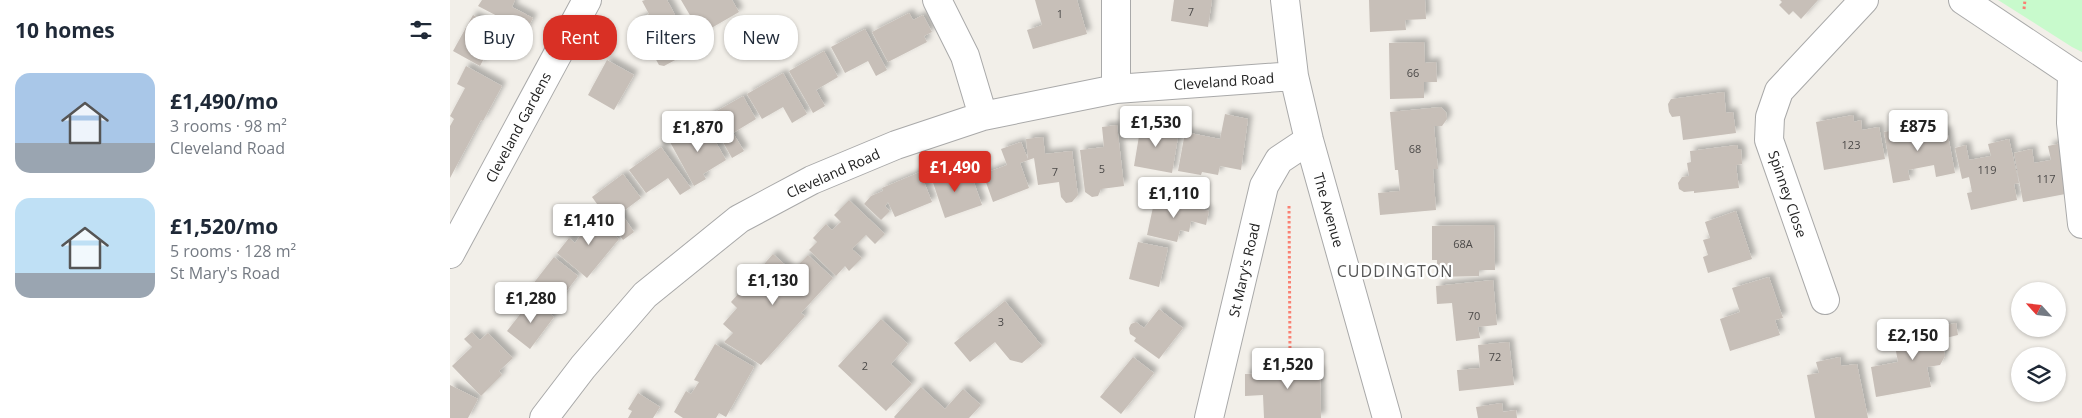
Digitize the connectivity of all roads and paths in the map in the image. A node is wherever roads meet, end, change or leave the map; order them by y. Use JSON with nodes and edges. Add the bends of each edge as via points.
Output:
{"nodes":[{"id":1,"x":587,"y":0,"type":"edge"},
{"id":2,"x":937,"y":0,"type":"edge"},
{"id":3,"x":1116,"y":0,"type":"edge"},
{"id":4,"x":1285,"y":0,"type":"edge"},
{"id":5,"x":1864,"y":0,"type":"edge"},
{"id":6,"x":1963,"y":0,"type":"edge"},
{"id":7,"x":1294,"y":76,"type":"junction"},
{"id":8,"x":2077,"y":76,"type":"edge"},
{"id":9,"x":1116,"y":89,"type":"junction"},
{"id":10,"x":983,"y":116,"type":"junction"},
{"id":11,"x":1309,"y":140,"type":"junction"},
{"id":12,"x":1289,"y":202,"type":"dead end"},
{"id":13,"x":2082,"y":224,"type":"edge"},
{"id":14,"x":450,"y":254,"type":"edge"},
{"id":15,"x":1825,"y":300,"type":"dead end"},
{"id":16,"x":1290,"y":355,"type":"dead end"},
{"id":17,"x":544,"y":418,"type":"edge"},
{"id":18,"x":1209,"y":418,"type":"edge"},
{"id":19,"x":1386,"y":418,"type":"edge"}],
"edges":[{"from":1,"to":14,"type":"street","name":"Cleveland Gardens"},
{"from":2,"to":10,"type":"street","via":[[966,56]]},
{"from":3,"to":9,"type":"street"},
{"from":4,"to":7,"type":"street","name":"The Avenue"},
{"from":5,"to":15,"type":"street","name":"Spinney Close","via":[[1779,91],[1770,117],[1769,140]]},
{"from":6,"to":8,"type":"street"},
{"from":7,"to":9,"type":"street","name":"Cleveland Road"},
{"from":7,"to":11,"type":"street","name":"The Avenue"},
{"from":8,"to":13,"type":"street","via":[[2071,123]]},
{"from":9,"to":10,"type":"street","name":"Cleveland Road"},
{"from":10,"to":17,"type":"street","name":"Cleveland Road","via":[[896,145],[812,180],[739,219],[645,295]]},
{"from":11,"to":18,"type":"street","name":"St Mary's Road","via":[[1279,160],[1264,186]]},
{"from":11,"to":19,"type":"street","name":"The Avenue"},
{"from":12,"to":16,"type":"path"}]}
